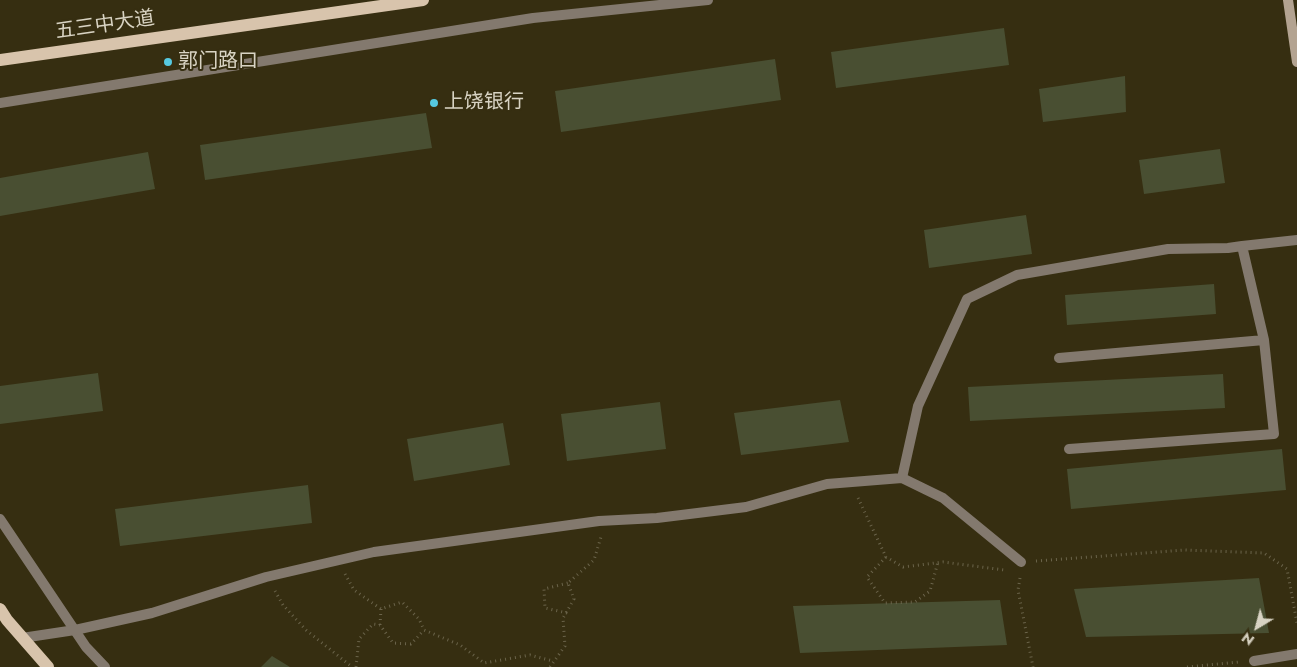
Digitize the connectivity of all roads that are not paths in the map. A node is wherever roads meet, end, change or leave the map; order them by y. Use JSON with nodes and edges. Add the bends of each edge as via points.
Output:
{"nodes":[{"id":1,"x":424,"y":0,"type":"edge"},
{"id":2,"x":708,"y":0,"type":"edge"},
{"id":3,"x":1288,"y":0,"type":"edge"},
{"id":4,"x":0,"y":60,"type":"edge"},
{"id":5,"x":1297,"y":62,"type":"edge"},
{"id":6,"x":0,"y":103,"type":"edge"},
{"id":7,"x":1297,"y":240,"type":"edge"},
{"id":8,"x":1242,"y":246,"type":"junction"},
{"id":9,"x":1264,"y":340,"type":"junction"},
{"id":10,"x":1059,"y":358,"type":"dead end"},
{"id":11,"x":1069,"y":449,"type":"dead end"},
{"id":12,"x":902,"y":478,"type":"junction"},
{"id":13,"x":0,"y":519,"type":"edge"},
{"id":14,"x":1021,"y":562,"type":"road end"},
{"id":15,"x":0,"y":609,"type":"edge"},
{"id":16,"x":75,"y":630,"type":"junction"},
{"id":17,"x":22,"y":638,"type":"junction"},
{"id":18,"x":1297,"y":654,"type":"edge"},
{"id":19,"x":1254,"y":661,"type":"road end"},
{"id":20,"x":48,"y":667,"type":"edge"},
{"id":21,"x":105,"y":667,"type":"edge"}],
"edges":[{"from":1,"to":4,"type":"main road","name":"五三中大道"},
{"from":2,"to":6,"type":"street","via":[[533,18]]},
{"from":3,"to":5,"type":"street"},
{"from":7,"to":8,"type":"street"},
{"from":8,"to":9,"type":"street"},
{"from":8,"to":12,"type":"street","via":[[1168,249],[1017,275],[967,299],[918,406]]},
{"from":9,"to":10,"type":"street"},
{"from":9,"to":11,"type":"street","via":[[1274,434]]},
{"from":12,"to":14,"type":"street","via":[[943,498]]},
{"from":12,"to":16,"type":"street","via":[[827,484],[746,507],[599,522],[374,552],[266,577],[152,613]]},
{"from":13,"to":16,"type":"street"},
{"from":15,"to":17,"type":"main road"},
{"from":16,"to":17,"type":"street"},
{"from":16,"to":21,"type":"street"},
{"from":17,"to":20,"type":"main road"},
{"from":18,"to":19,"type":"street"}]}
